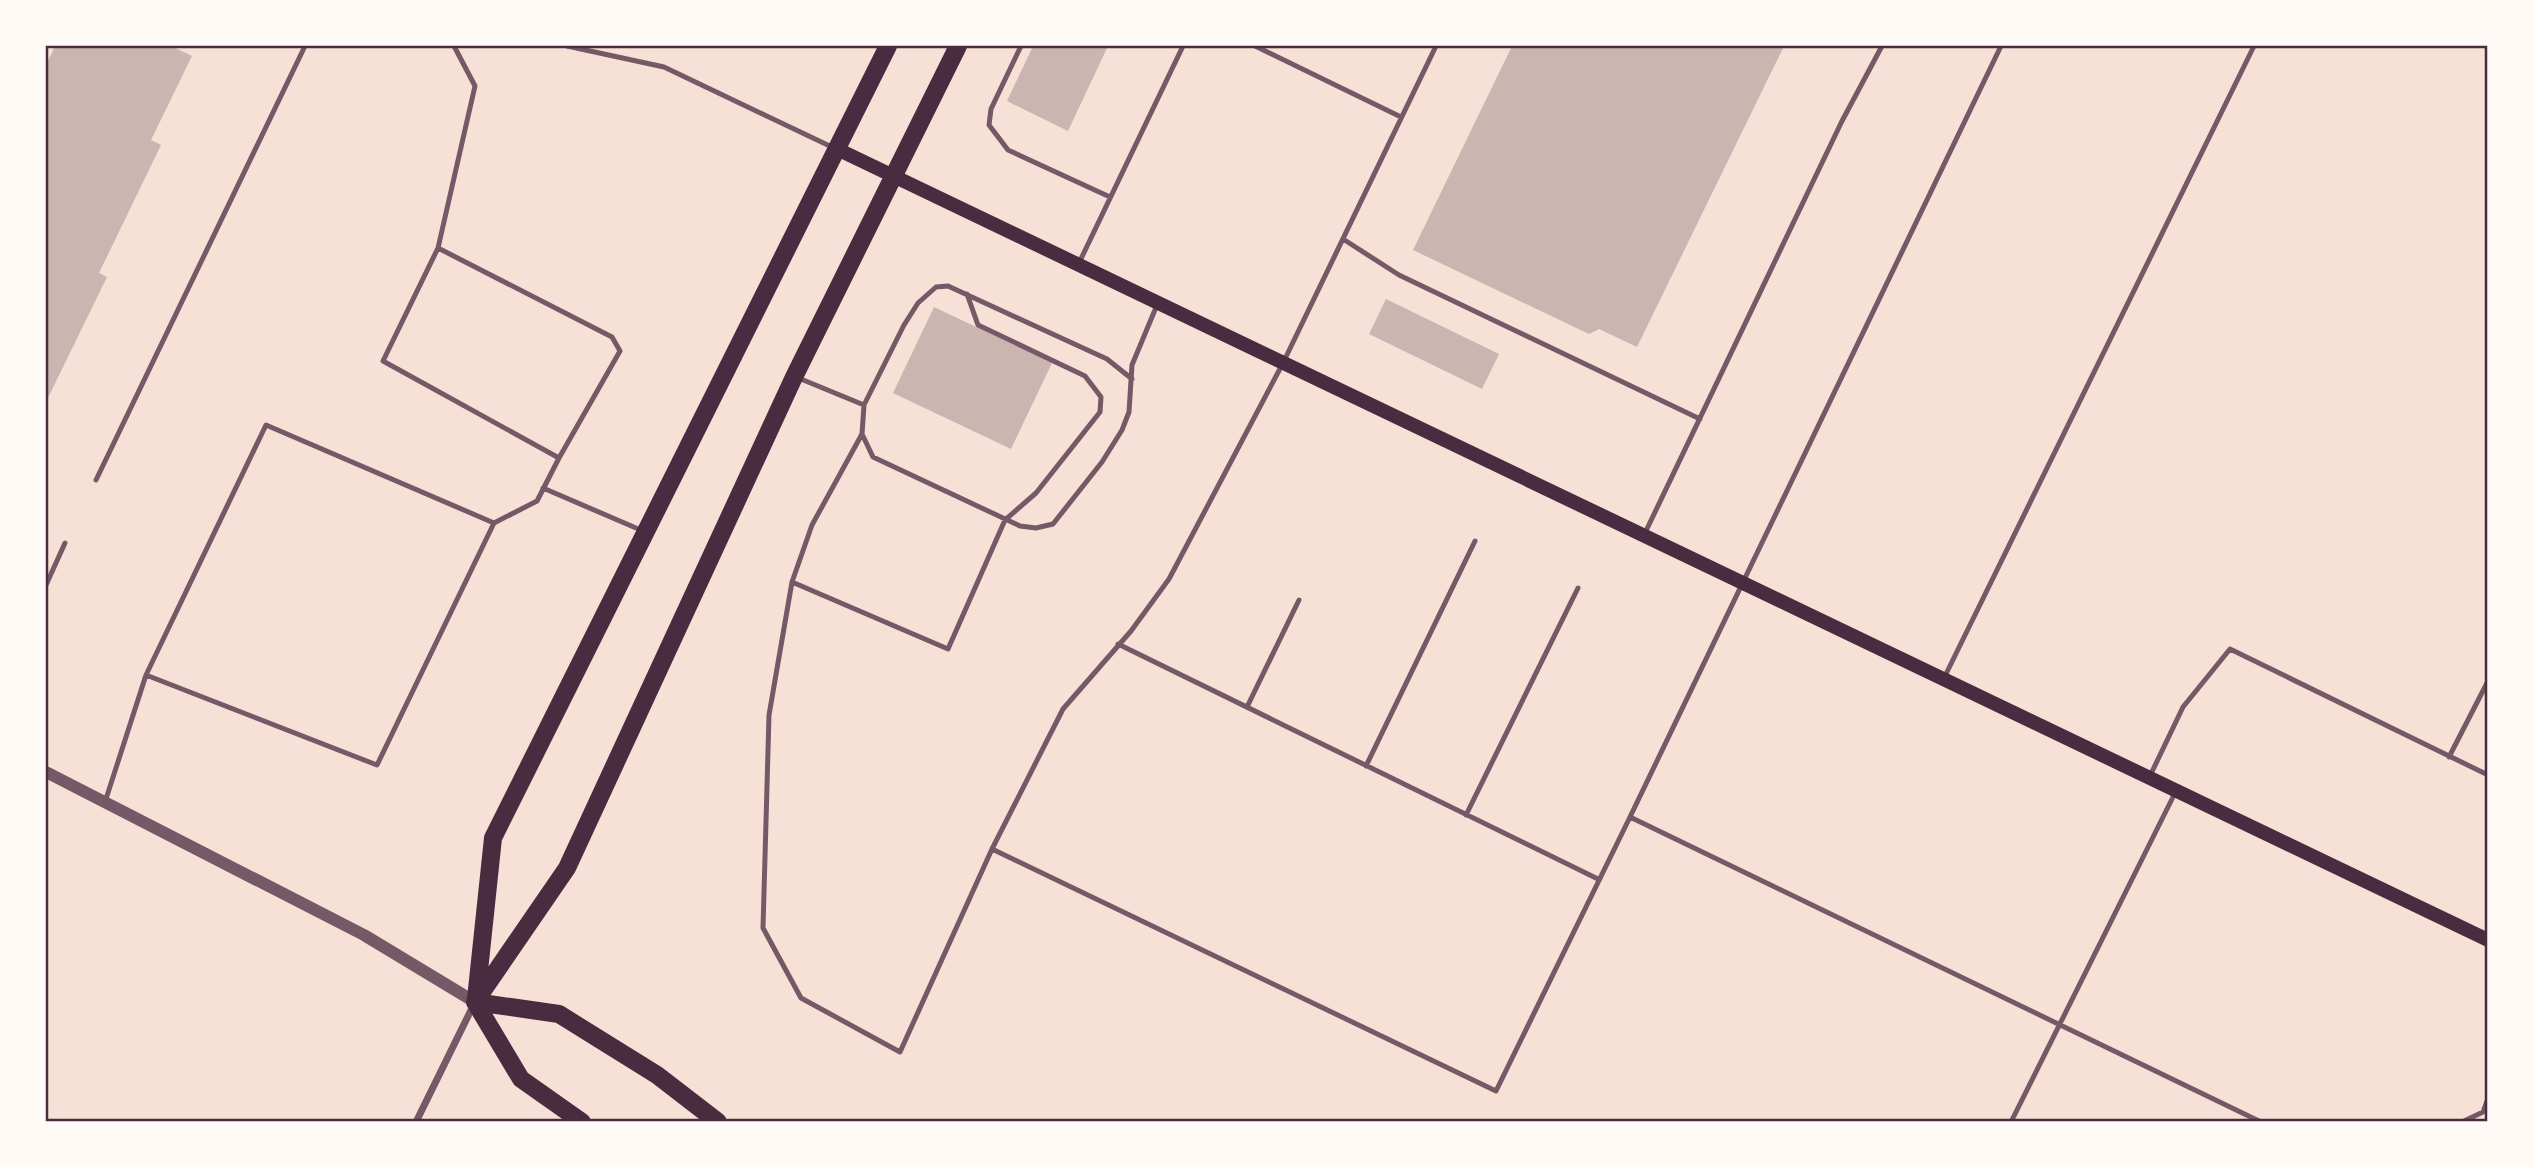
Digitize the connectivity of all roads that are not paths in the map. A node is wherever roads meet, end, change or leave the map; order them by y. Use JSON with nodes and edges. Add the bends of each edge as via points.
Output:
{"nodes":[{"id":1,"x":305,"y":46,"type":"edge"},
{"id":2,"x":454,"y":46,"type":"edge"},
{"id":3,"x":567,"y":46,"type":"edge"},
{"id":4,"x":888,"y":46,"type":"edge"},
{"id":5,"x":958,"y":46,"type":"edge"},
{"id":6,"x":1021,"y":46,"type":"edge"},
{"id":7,"x":1184,"y":46,"type":"edge"},
{"id":8,"x":1255,"y":46,"type":"edge"},
{"id":9,"x":1436,"y":46,"type":"edge"},
{"id":10,"x":1882,"y":46,"type":"edge"},
{"id":11,"x":2001,"y":46,"type":"edge"},
{"id":12,"x":2254,"y":46,"type":"edge"},
{"id":13,"x":1401,"y":117,"type":"junction"},
{"id":14,"x":837,"y":149,"type":"junction"},
{"id":15,"x":894,"y":176,"type":"junction"},
{"id":16,"x":1110,"y":197,"type":"junction"},
{"id":17,"x":1343,"y":239,"type":"junction"},
{"id":18,"x":438,"y":248,"type":"junction"},
{"id":19,"x":1078,"y":264,"type":"junction"},
{"id":20,"x":967,"y":294,"type":"junction"},
{"id":21,"x":1158,"y":302,"type":"junction"},
{"id":22,"x":1283,"y":363,"type":"junction"},
{"id":23,"x":794,"y":377,"type":"junction"},
{"id":24,"x":1132,"y":379,"type":"junction"},
{"id":25,"x":864,"y":405,"type":"junction"},
{"id":26,"x":1700,"y":419,"type":"junction"},
{"id":27,"x":862,"y":435,"type":"junction"},
{"id":28,"x":559,"y":458,"type":"junction"},
{"id":29,"x":96,"y":480,"type":"dead end"},
{"id":30,"x":543,"y":488,"type":"junction"},
{"id":31,"x":1005,"y":520,"type":"junction"},
{"id":32,"x":494,"y":523,"type":"junction"},
{"id":33,"x":646,"y":532,"type":"junction"},
{"id":34,"x":1644,"y":536,"type":"junction"},
{"id":35,"x":1475,"y":541,"type":"dead end"},
{"id":36,"x":65,"y":543,"type":"dead end"},
{"id":37,"x":792,"y":582,"type":"junction"},
{"id":38,"x":1743,"y":583,"type":"junction"},
{"id":39,"x":46,"y":585,"type":"edge"},
{"id":40,"x":1578,"y":588,"type":"dead end"},
{"id":41,"x":1299,"y":600,"type":"dead end"},
{"id":42,"x":1118,"y":644,"type":"junction"},
{"id":43,"x":146,"y":675,"type":"junction"},
{"id":44,"x":1944,"y":679,"type":"junction"},
{"id":45,"x":2487,"y":681,"type":"edge"},
{"id":46,"x":1247,"y":707,"type":"junction"},
{"id":47,"x":2449,"y":757,"type":"junction"},
{"id":48,"x":1366,"y":766,"type":"junction"},
{"id":49,"x":46,"y":772,"type":"edge"},
{"id":50,"x":2487,"y":775,"type":"edge"},
{"id":51,"x":2149,"y":778,"type":"junction"},
{"id":52,"x":2176,"y":791,"type":"junction"},
{"id":53,"x":105,"y":803,"type":"junction"},
{"id":54,"x":1466,"y":815,"type":"junction"},
{"id":55,"x":1630,"y":817,"type":"junction"},
{"id":56,"x":992,"y":849,"type":"junction"},
{"id":57,"x":1598,"y":879,"type":"junction"},
{"id":58,"x":2487,"y":940,"type":"edge"},
{"id":59,"x":475,"y":1002,"type":"junction"},
{"id":60,"x":2059,"y":1024,"type":"junction"},
{"id":61,"x":2487,"y":1098,"type":"edge"},
{"id":62,"x":416,"y":1122,"type":"edge"},
{"id":63,"x":582,"y":1122,"type":"edge"},
{"id":64,"x":718,"y":1122,"type":"edge"},
{"id":65,"x":2011,"y":1122,"type":"edge"},
{"id":66,"x":2261,"y":1122,"type":"edge"},
{"id":67,"x":2462,"y":1122,"type":"edge"}],
"edges":[{"from":1,"to":29,"type":"lane"},
{"from":2,"to":18,"type":"lane","via":[[475,86]]},
{"from":3,"to":14,"type":"lane","via":[[664,67]]},
{"from":4,"to":14,"type":"main road"},
{"from":5,"to":15,"type":"main road"},
{"from":6,"to":16,"type":"lane","via":[[991,110],[989,125],[1008,150]]},
{"from":7,"to":16,"type":"lane"},
{"from":8,"to":13,"type":"lane"},
{"from":9,"to":13,"type":"lane"},
{"from":10,"to":26,"type":"lane"},
{"from":11,"to":38,"type":"lane"},
{"from":12,"to":44,"type":"lane"},
{"from":13,"to":17,"type":"lane"},
{"from":14,"to":15,"type":"main road"},
{"from":14,"to":33,"type":"main road"},
{"from":15,"to":19,"type":"main road"},
{"from":15,"to":23,"type":"main road"},
{"from":16,"to":19,"type":"lane"},
{"from":17,"to":22,"type":"lane"},
{"from":17,"to":26,"type":"lane","via":[[1399,275]]},
{"from":18,"to":28,"type":"lane","via":[[383,360]]},
{"from":18,"to":28,"type":"lane","via":[[612,337],[620,351]]},
{"from":19,"to":21,"type":"main road"},
{"from":20,"to":24,"type":"lane","via":[[1107,359]]},
{"from":20,"to":25,"type":"lane","via":[[948,286],[936,287],[918,303]]},
{"from":20,"to":31,"type":"lane","via":[[978,324],[1085,376],[1101,397],[1094,423],[1036,493]]},
{"from":21,"to":22,"type":"main road"},
{"from":21,"to":24,"type":"lane","via":[[1139,344]]},
{"from":22,"to":34,"type":"main road"},
{"from":22,"to":42,"type":"lane","via":[[1169,579]]},
{"from":23,"to":25,"type":"lane"},
{"from":23,"to":59,"type":"main road","via":[[567,868]]},
{"from":24,"to":31,"type":"lane","via":[[1122,430],[1053,524],[1036,528]]},
{"from":25,"to":27,"type":"lane"},
{"from":26,"to":34,"type":"lane"},
{"from":27,"to":31,"type":"lane","via":[[873,457]]},
{"from":27,"to":37,"type":"lane","via":[[812,525]]},
{"from":28,"to":30,"type":"lane"},
{"from":30,"to":32,"type":"lane","via":[[537,501]]},
{"from":30,"to":33,"type":"lane"},
{"from":31,"to":37,"type":"lane","via":[[948,649]]},
{"from":32,"to":43,"type":"lane","via":[[377,765]]},
{"from":32,"to":43,"type":"lane","via":[[266,425]]},
{"from":33,"to":59,"type":"main road","via":[[493,838]]},
{"from":34,"to":38,"type":"main road"},
{"from":35,"to":48,"type":"lane"},
{"from":36,"to":39,"type":"lane"},
{"from":37,"to":56,"type":"lane","via":[[769,715],[763,928],[801,998],[900,1052]]},
{"from":38,"to":44,"type":"main road"},
{"from":38,"to":55,"type":"lane"},
{"from":40,"to":54,"type":"lane"},
{"from":41,"to":46,"type":"lane"},
{"from":42,"to":46,"type":"lane"},
{"from":42,"to":56,"type":"lane","via":[[1063,709]]},
{"from":43,"to":53,"type":"lane"},
{"from":44,"to":51,"type":"main road"},
{"from":45,"to":47,"type":"lane"},
{"from":46,"to":48,"type":"lane"},
{"from":47,"to":50,"type":"lane"},
{"from":47,"to":51,"type":"lane","via":[[2230,649],[2183,707]]},
{"from":48,"to":54,"type":"lane"},
{"from":49,"to":53,"type":"street"},
{"from":51,"to":52,"type":"main road"},
{"from":52,"to":58,"type":"main road"},
{"from":52,"to":60,"type":"lane"},
{"from":53,"to":59,"type":"street","via":[[364,935]]},
{"from":54,"to":57,"type":"lane"},
{"from":55,"to":57,"type":"lane"},
{"from":55,"to":60,"type":"lane"},
{"from":56,"to":57,"type":"lane","via":[[1496,1091]]},
{"from":59,"to":62,"type":"street"},
{"from":59,"to":63,"type":"main road","via":[[521,1079]]},
{"from":59,"to":64,"type":"main road","via":[[559,1014],[657,1076]]},
{"from":60,"to":65,"type":"lane"},
{"from":60,"to":66,"type":"lane"},
{"from":61,"to":67,"type":"lane","via":[[2483,1112]]}]}
